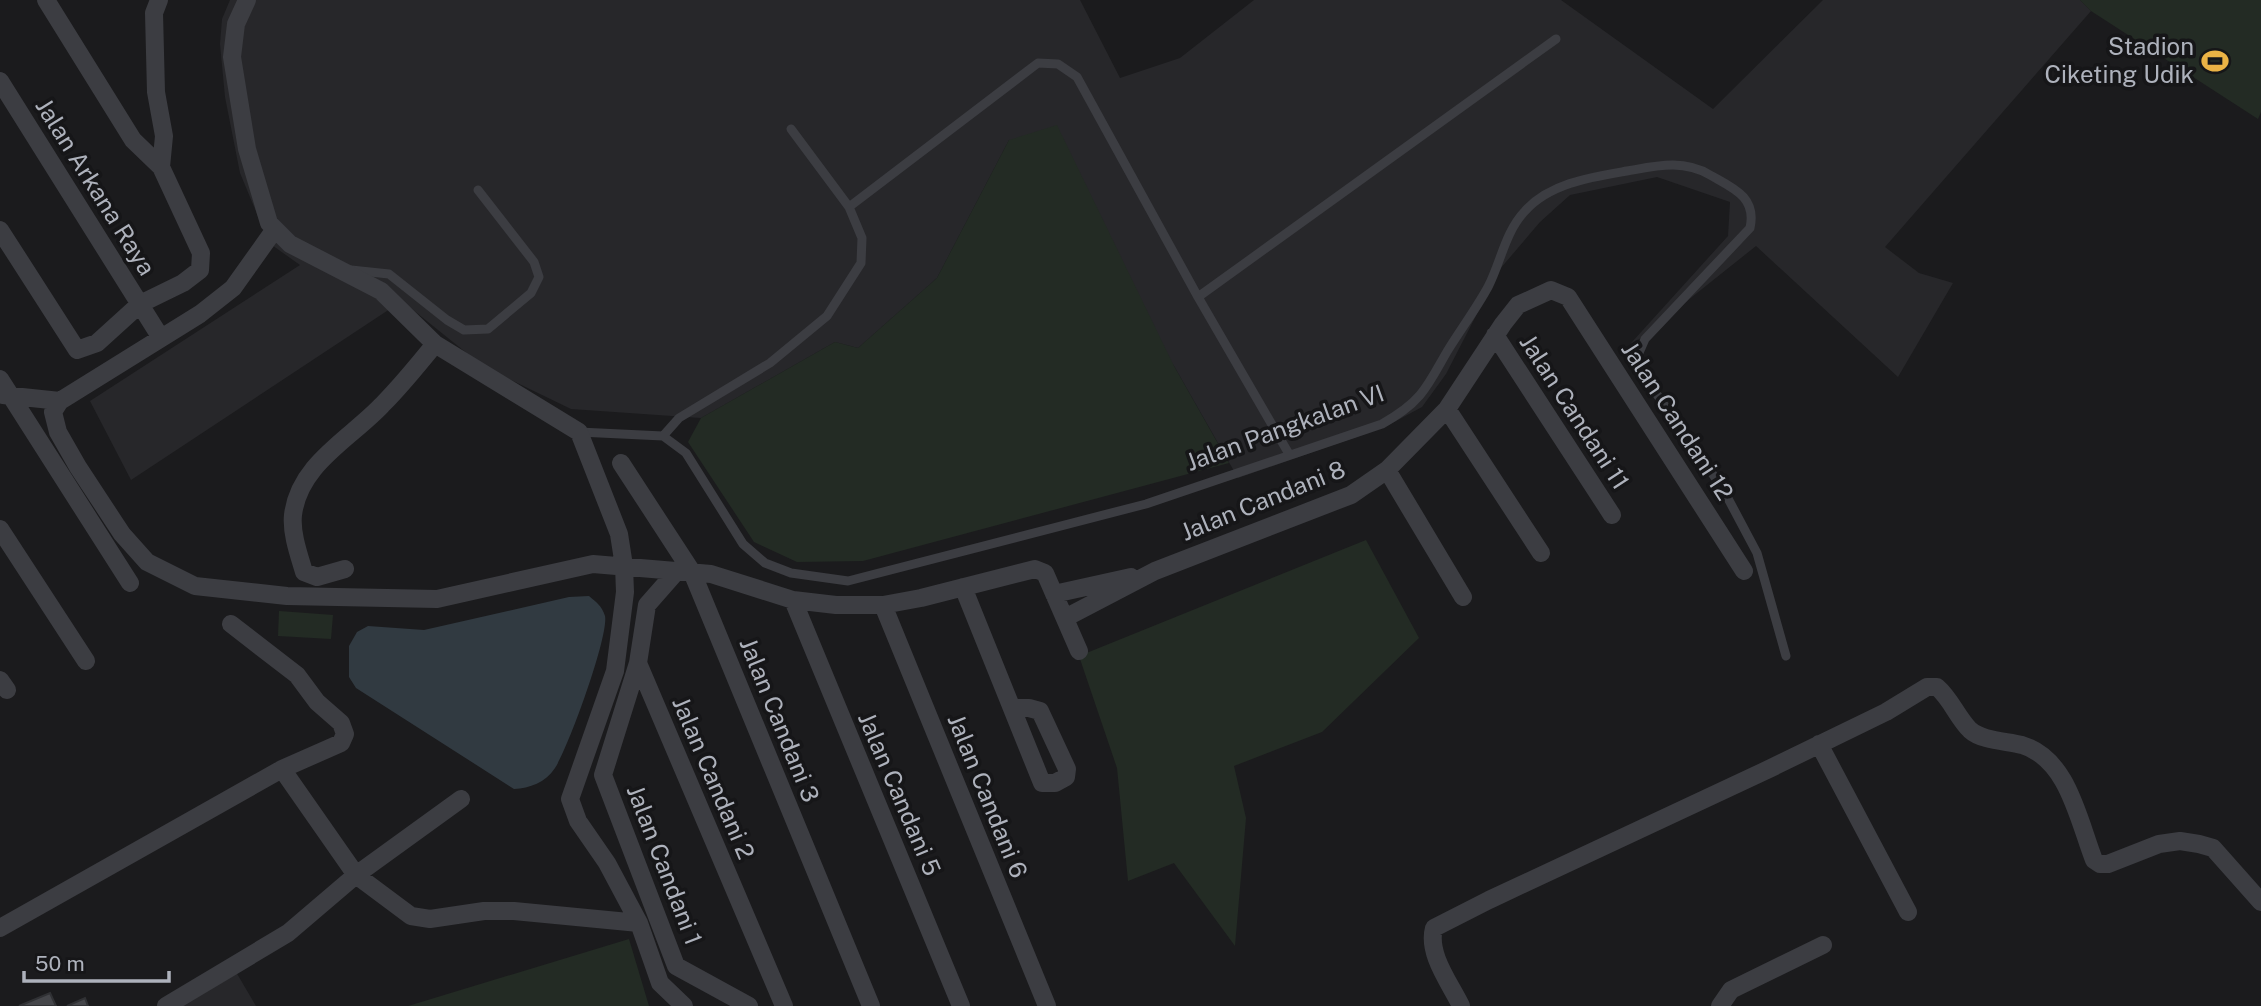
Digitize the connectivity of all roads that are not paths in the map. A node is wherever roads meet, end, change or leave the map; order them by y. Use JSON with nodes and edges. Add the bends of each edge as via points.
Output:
{"nodes":[{"id":1,"x":46,"y":0,"type":"edge"},
{"id":2,"x":247,"y":0,"type":"edge"},
{"id":3,"x":152,"y":4,"type":"edge"},
{"id":4,"x":1556,"y":39,"type":"dead end"},
{"id":5,"x":0,"y":82,"type":"edge"},
{"id":6,"x":791,"y":129,"type":"dead end"},
{"id":7,"x":161,"y":167,"type":"junction"},
{"id":8,"x":478,"y":190,"type":"dead end"},
{"id":9,"x":849,"y":207,"type":"junction"},
{"id":10,"x":275,"y":229,"type":"junction"},
{"id":11,"x":0,"y":230,"type":"edge"},
{"id":12,"x":332,"y":268,"type":"junction"},
{"id":13,"x":1198,"y":297,"type":"junction"},
{"id":14,"x":1568,"y":297,"type":"joint"},
{"id":15,"x":145,"y":311,"type":"junction"},
{"id":16,"x":1495,"y":335,"type":"junction"},
{"id":17,"x":162,"y":338,"type":"junction"},
{"id":18,"x":435,"y":344,"type":"junction"},
{"id":19,"x":0,"y":379,"type":"edge"},
{"id":20,"x":5,"y":396,"type":"edge"},
{"id":21,"x":60,"y":401,"type":"junction"},
{"id":22,"x":1447,"y":409,"type":"junction"},
{"id":23,"x":579,"y":432,"type":"junction"},
{"id":24,"x":663,"y":436,"type":"junction"},
{"id":25,"x":1289,"y":454,"type":"junction"},
{"id":26,"x":621,"y":463,"type":"dead end"},
{"id":27,"x":1387,"y":470,"type":"junction"},
{"id":28,"x":1612,"y":515,"type":"dead end"},
{"id":29,"x":0,"y":530,"type":"edge"},
{"id":30,"x":1541,"y":553,"type":"dead end"},
{"id":31,"x":624,"y":566,"type":"junction"},
{"id":32,"x":345,"y":569,"type":"dead end"},
{"id":33,"x":1155,"y":571,"type":"junction"},
{"id":34,"x":1744,"y":571,"type":"dead end"},
{"id":35,"x":684,"y":572,"type":"junction"},
{"id":36,"x":130,"y":583,"type":"dead end"},
{"id":37,"x":963,"y":587,"type":"junction"},
{"id":38,"x":1054,"y":594,"type":"junction"},
{"id":39,"x":1464,"y":597,"type":"dead end"},
{"id":40,"x":793,"y":600,"type":"junction"},
{"id":41,"x":883,"y":605,"type":"junction"},
{"id":42,"x":1065,"y":618,"type":"junction"},
{"id":43,"x":231,"y":624,"type":"dead end"},
{"id":44,"x":1079,"y":651,"type":"dead end"},
{"id":45,"x":1786,"y":656,"type":"dead end"},
{"id":46,"x":86,"y":661,"type":"dead end"},
{"id":47,"x":638,"y":663,"type":"junction"},
{"id":48,"x":1012,"y":708,"type":"dead end"},
{"id":49,"x":1819,"y":744,"type":"junction"},
{"id":50,"x":282,"y":769,"type":"junction"},
{"id":51,"x":461,"y":799,"type":"dead end"},
{"id":52,"x":356,"y":876,"type":"junction"},
{"id":53,"x":2261,"y":902,"type":"edge"},
{"id":54,"x":1908,"y":912,"type":"dead end"},
{"id":55,"x":639,"y":923,"type":"junction"},
{"id":56,"x":0,"y":928,"type":"edge"},
{"id":57,"x":1824,"y":945,"type":"dead end"},
{"id":58,"x":166,"y":1006,"type":"edge"},
{"id":59,"x":684,"y":1006,"type":"edge"},
{"id":60,"x":749,"y":1006,"type":"edge"},
{"id":61,"x":784,"y":1006,"type":"edge"},
{"id":62,"x":871,"y":1006,"type":"edge"},
{"id":63,"x":961,"y":1006,"type":"edge"},
{"id":64,"x":1047,"y":1006,"type":"edge"},
{"id":65,"x":1461,"y":1006,"type":"edge"},
{"id":66,"x":1720,"y":1006,"type":"edge"}],
"edges":[{"from":1,"to":7,"type":"street","via":[[133,140]]},
{"from":2,"to":10,"type":"street","via":[[236,24],[233,57],[247,149],[269,223]]},
{"from":3,"to":7,"type":"street","via":[[156,92],[164,136]]},
{"from":4,"to":13,"type":"lane"},
{"from":5,"to":15,"type":"street","name":"Jalan Arkana Raya"},
{"from":6,"to":9,"type":"lane"},
{"from":7,"to":15,"type":"street","via":[[202,261],[200,270]]},
{"from":8,"to":12,"type":"lane","via":[[534,262],[538,277],[531,293],[488,329],[464,330],[389,274]]},
{"from":9,"to":13,"type":"lane","via":[[1038,63],[1058,64],[1077,77]]},
{"from":9,"to":24,"type":"lane","via":[[862,238],[861,263],[827,316],[770,363],[680,418]]},
{"from":10,"to":12,"type":"street","via":[[290,244]]},
{"from":10,"to":17,"type":"street","via":[[233,288]]},
{"from":11,"to":15,"type":"street","via":[[77,350],[97,343]]},
{"from":12,"to":18,"type":"street","via":[[381,291]]},
{"from":13,"to":25,"type":"lane"},
{"from":14,"to":16,"type":"street","name":"Jalan Candani 8","via":[[1550,290],[1518,305]]},
{"from":14,"to":34,"type":"street","name":"Jalan Candani 12"},
{"from":15,"to":17,"type":"street","name":"Jalan Arkana Raya"},
{"from":16,"to":22,"type":"street","name":"Jalan Candani 8"},
{"from":16,"to":28,"type":"street","name":"Jalan Candani 11"},
{"from":17,"to":21,"type":"street"},
{"from":18,"to":23,"type":"street"},
{"from":18,"to":32,"type":"street","via":[[381,407],[329,452],[304,481],[293,515],[304,572],[317,577]]},
{"from":19,"to":20,"type":"street"},
{"from":20,"to":21,"type":"street"},
{"from":20,"to":36,"type":"street"},
{"from":21,"to":31,"type":"street","via":[[53,412],[58,432],[122,534],[147,562],[195,586],[287,596],[437,599],[593,564]]},
{"from":22,"to":27,"type":"street","name":"Jalan Candani 8"},
{"from":22,"to":30,"type":"street"},
{"from":23,"to":24,"type":"lane"},
{"from":23,"to":31,"type":"street","via":[[618,534]]},
{"from":24,"to":25,"type":"lane","name":"Jalan Pangkalan VI","via":[[686,453],[743,544],[765,563],[791,573],[848,581],[1146,504]]},
{"from":25,"to":45,"type":"lane","name":"Jalan Pangkalan VI","via":[[1382,424],[1421,395],[1488,287],[1511,229],[1525,209],[1581,179],[1668,164],[1704,171],[1744,196],[1751,208],[1750,228],[1645,339],[1638,355],[1644,376],[1723,489],[1757,553]]},
{"from":26,"to":35,"type":"street","name":"Jalan Candani 3"},
{"from":27,"to":33,"type":"street","name":"Jalan Candani 8","via":[[1351,495]]},
{"from":27,"to":39,"type":"street"},
{"from":29,"to":46,"type":"street"},
{"from":31,"to":35,"type":"street"},
{"from":31,"to":55,"type":"street","via":[[614,671],[570,799],[578,821]]},
{"from":33,"to":38,"type":"street","name":"Jalan Candani 8"},
{"from":33,"to":42,"type":"street","name":"Jalan Candani 8"},
{"from":35,"to":40,"type":"street","via":[[711,574]]},
{"from":35,"to":47,"type":"street","via":[[647,605]]},
{"from":35,"to":62,"type":"street","name":"Jalan Candani 3"},
{"from":37,"to":38,"type":"street","via":[[1035,569],[1045,573]]},
{"from":37,"to":41,"type":"street"},
{"from":37,"to":48,"type":"street"},
{"from":38,"to":42,"type":"street"},
{"from":40,"to":41,"type":"street"},
{"from":40,"to":63,"type":"street","name":"Jalan Candani 5"},
{"from":41,"to":64,"type":"street","name":"Jalan Candani 6"},
{"from":42,"to":44,"type":"street"},
{"from":43,"to":50,"type":"street","via":[[297,675],[317,702],[341,723],[345,734],[341,743]]},
{"from":47,"to":60,"type":"street","name":"Jalan Candani 1","via":[[603,775],[676,966]]},
{"from":47,"to":61,"type":"street","name":"Jalan Candani 2"},
{"from":49,"to":53,"type":"street","via":[[1927,687],[1937,687],[1970,731],[2038,750],[2049,760],[2060,772],[2094,860],[2100,864],[2159,844],[2199,844],[2213,848]]},
{"from":49,"to":54,"type":"street"},
{"from":49,"to":65,"type":"street","via":[[1434,928],[1434,953]]},
{"from":50,"to":52,"type":"street"},
{"from":50,"to":56,"type":"street"},
{"from":51,"to":52,"type":"street"},
{"from":52,"to":55,"type":"street","via":[[411,916],[430,919],[514,911]]},
{"from":52,"to":58,"type":"street","via":[[288,933]]},
{"from":55,"to":59,"type":"street","via":[[660,983]]},
{"from":57,"to":66,"type":"street","via":[[1731,990]]}]}
